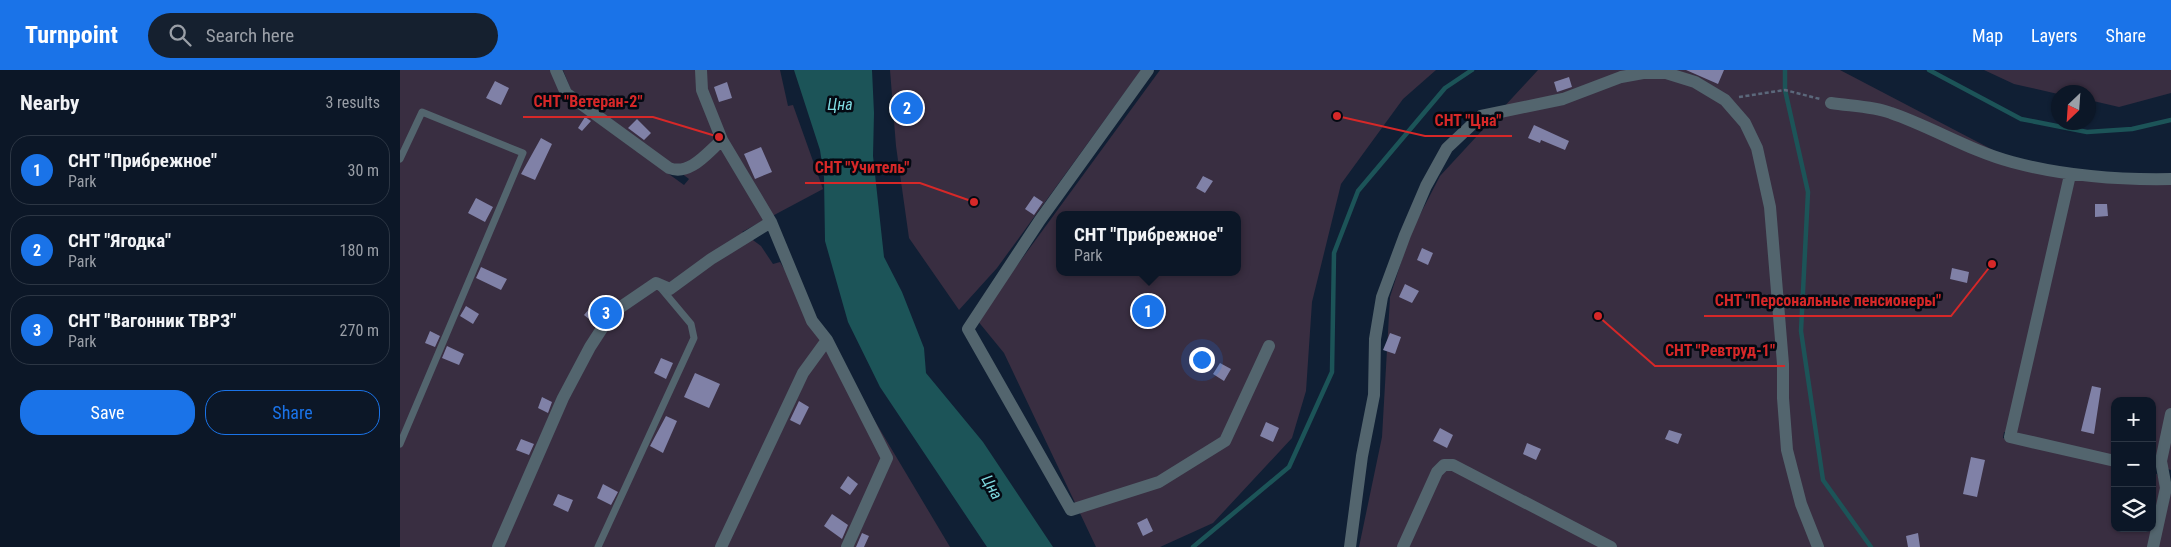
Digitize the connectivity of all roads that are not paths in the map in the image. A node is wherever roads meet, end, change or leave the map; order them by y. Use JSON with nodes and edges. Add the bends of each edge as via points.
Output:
{"nodes":[{"id":1,"x":556,"y":70,"type":"edge"},
{"id":2,"x":702,"y":70,"type":"edge"},
{"id":3,"x":1148,"y":70,"type":"edge"},
{"id":4,"x":1831,"y":103,"type":"road end"},
{"id":5,"x":722,"y":140,"type":"junction"},
{"id":6,"x":400,"y":159,"type":"edge"},
{"id":7,"x":2070,"y":174,"type":"junction"},
{"id":8,"x":2171,"y":178,"type":"edge"},
{"id":9,"x":771,"y":222,"type":"junction"},
{"id":10,"x":656,"y":283,"type":"junction"},
{"id":11,"x":827,"y":340,"type":"junction"},
{"id":12,"x":1269,"y":346,"type":"dead end"},
{"id":13,"x":2171,"y":414,"type":"edge"},
{"id":14,"x":400,"y":444,"type":"edge"},
{"id":15,"x":2111,"y":460,"type":"edge"},
{"id":16,"x":2162,"y":473,"type":"edge"},
{"id":17,"x":498,"y":547,"type":"edge"},
{"id":18,"x":598,"y":547,"type":"edge"},
{"id":19,"x":721,"y":547,"type":"edge"},
{"id":20,"x":847,"y":547,"type":"edge"},
{"id":21,"x":1350,"y":547,"type":"edge"},
{"id":22,"x":1403,"y":547,"type":"edge"},
{"id":23,"x":1611,"y":547,"type":"edge"},
{"id":24,"x":1818,"y":547,"type":"edge"},
{"id":25,"x":2153,"y":547,"type":"edge"}],
"edges":[{"from":1,"to":5,"type":"street","via":[[566,93],[669,168],[684,170],[691,167]]},
{"from":2,"to":5,"type":"street","via":[[702,90]]},
{"from":3,"to":12,"type":"street","via":[[1040,220],[968,329],[1070,510],[1159,482],[1225,441]]},
{"from":4,"to":7,"type":"street","via":[[1890,112],[2010,162]]},
{"from":5,"to":9,"type":"street"},
{"from":6,"to":14,"type":"lane","via":[[422,112],[523,153]]},
{"from":7,"to":8,"type":"street"},
{"from":7,"to":15,"type":"street","via":[[2010,437]]},
{"from":9,"to":10,"type":"street","via":[[670,288]]},
{"from":9,"to":11,"type":"street","via":[[812,321]]},
{"from":10,"to":17,"type":"street","via":[[612,313],[590,347],[563,398]]},
{"from":10,"to":18,"type":"lane","via":[[691,324],[694,338]]},
{"from":11,"to":19,"type":"street","via":[[803,373]]},
{"from":11,"to":20,"type":"street","via":[[887,458]]},
{"from":13,"to":16,"type":"street","via":[[2161,461]]},
{"from":16,"to":25,"type":"street","via":[[2166,488]]},
{"from":21,"to":24,"type":"street","via":[[1374,395],[1375,339],[1382,297],[1426,186],[1447,148],[1481,116],[1563,99],[1621,77],[1643,73],[1666,73],[1695,82],[1725,100],[1745,123],[1757,148],[1770,207],[1787,450],[1801,504]]},
{"from":22,"to":23,"type":"street","via":[[1437,472],[1444,465],[1453,465]]}]}
